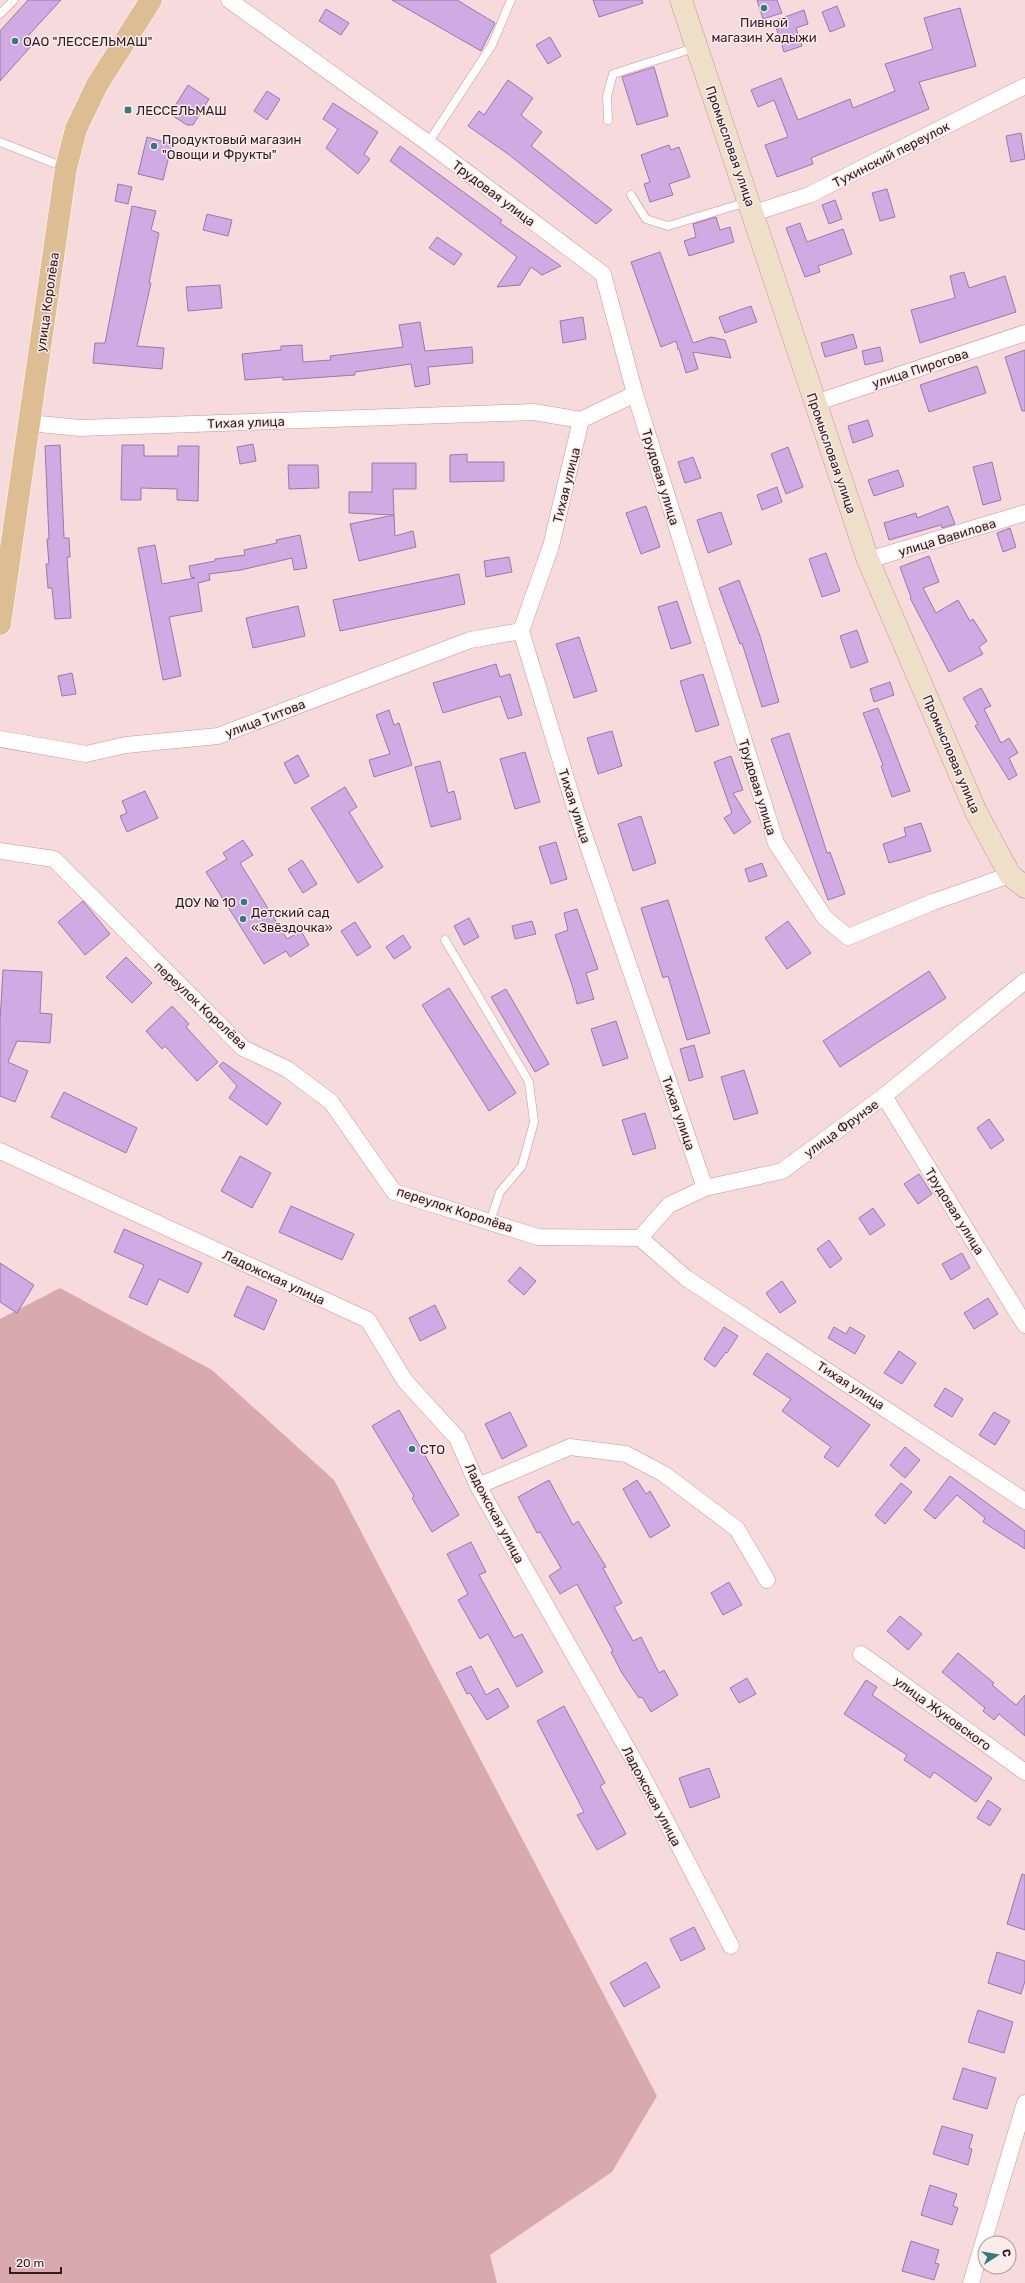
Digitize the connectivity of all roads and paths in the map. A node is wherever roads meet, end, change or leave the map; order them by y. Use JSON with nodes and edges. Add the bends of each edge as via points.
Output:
{"nodes":[{"id":1,"x":14,"y":0,"type":"edge"},
{"id":2,"x":151,"y":0,"type":"edge"},
{"id":3,"x":229,"y":0,"type":"edge"},
{"id":4,"x":511,"y":0,"type":"edge"},
{"id":5,"x":681,"y":0,"type":"edge"},
{"id":6,"x":0,"y":14,"type":"edge"},
{"id":7,"x":698,"y":47,"type":"junction"},
{"id":8,"x":1025,"y":86,"type":"edge"},
{"id":9,"x":608,"y":120,"type":"dead end"},
{"id":10,"x":0,"y":142,"type":"edge"},
{"id":11,"x":428,"y":143,"type":"junction"},
{"id":12,"x":66,"y":168,"type":"junction"},
{"id":13,"x":631,"y":195,"type":"dead end"},
{"id":14,"x":752,"y":208,"type":"junction"},
{"id":15,"x":1025,"y":333,"type":"edge"},
{"id":16,"x":635,"y":394,"type":"junction"},
{"id":17,"x":815,"y":403,"type":"junction"},
{"id":18,"x":581,"y":420,"type":"junction"},
{"id":19,"x":29,"y":422,"type":"junction"},
{"id":20,"x":1025,"y":513,"type":"edge"},
{"id":21,"x":868,"y":560,"type":"junction"},
{"id":22,"x":0,"y":624,"type":"edge"},
{"id":23,"x":521,"y":631,"type":"junction"},
{"id":24,"x":0,"y":739,"type":"edge"},
{"id":25,"x":0,"y":851,"type":"edge"},
{"id":26,"x":1017,"y":881,"type":"edge"},
{"id":27,"x":445,"y":940,"type":"dead end"},
{"id":28,"x":1025,"y":981,"type":"edge"},
{"id":29,"x":884,"y":1096,"type":"junction"},
{"id":30,"x":0,"y":1151,"type":"edge"},
{"id":31,"x":705,"y":1188,"type":"junction"},
{"id":32,"x":490,"y":1221,"type":"junction"},
{"id":33,"x":640,"y":1238,"type":"junction"},
{"id":34,"x":1025,"y":1325,"type":"edge"},
{"id":35,"x":478,"y":1486,"type":"junction"},
{"id":36,"x":1025,"y":1501,"type":"edge"},
{"id":37,"x":767,"y":1580,"type":"dead end"},
{"id":38,"x":862,"y":1654,"type":"dead end"},
{"id":39,"x":1025,"y":1772,"type":"edge"},
{"id":40,"x":731,"y":1946,"type":"dead end"},
{"id":41,"x":1025,"y":2103,"type":"edge"},
{"id":42,"x":971,"y":2283,"type":"edge"}],
"edges":[{"from":1,"to":6,"type":"lane"},
{"from":2,"to":12,"type":"main road","name":"улица Королёва","via":[[97,84],[76,129]]},
{"from":3,"to":11,"type":"street","name":"Трудовая улица"},
{"from":4,"to":11,"type":"lane","via":[[492,45]]},
{"from":5,"to":7,"type":"street","name":"Промысловая улица"},
{"from":7,"to":9,"type":"lane","via":[[613,74],[607,96]]},
{"from":7,"to":14,"type":"street","name":"Промысловая улица"},
{"from":8,"to":14,"type":"street","name":"Тухинский переулок","via":[[809,196]]},
{"from":10,"to":12,"type":"lane"},
{"from":11,"to":16,"type":"street","name":"Трудовая улица","via":[[603,274]]},
{"from":12,"to":19,"type":"main road","name":"улица Королёва"},
{"from":13,"to":14,"type":"lane","via":[[646,219],[668,226]]},
{"from":14,"to":17,"type":"street","name":"Промысловая улица"},
{"from":15,"to":17,"type":"street","name":"улица Пирогова"},
{"from":16,"to":18,"type":"street"},
{"from":16,"to":26,"type":"street","name":"Трудовая улица","via":[[776,843],[825,918],[848,937],[933,902]]},
{"from":17,"to":21,"type":"street","name":"Промысловая улица"},
{"from":18,"to":19,"type":"street","name":"Тихая улица","via":[[534,412],[80,428]]},
{"from":18,"to":23,"type":"street","name":"Тихая улица","via":[[551,546]]},
{"from":19,"to":22,"type":"main road","name":"улица Королёва"},
{"from":20,"to":21,"type":"street","name":"улица Вавилова"},
{"from":21,"to":26,"type":"street","name":"Промысловая улица","via":[[976,812]]},
{"from":23,"to":24,"type":"street","name":"улица Титова","via":[[470,640],[218,736],[126,746],[86,754]]},
{"from":23,"to":31,"type":"street","name":"Тихая улица","via":[[576,812]]},
{"from":25,"to":32,"type":"street","name":"переулок Королёва","via":[[54,859],[243,1048],[287,1069],[331,1102],[394,1192]]},
{"from":27,"to":32,"type":"lane","via":[[529,1082],[534,1122],[522,1166],[500,1192]]},
{"from":28,"to":29,"type":"street","name":"улица Фрунзе"},
{"from":29,"to":31,"type":"street","name":"улица Фрунзе","via":[[782,1171]]},
{"from":29,"to":34,"type":"street","name":"Трудовая улица"},
{"from":30,"to":35,"type":"street","name":"Ладожская улица","via":[[368,1320],[405,1381],[457,1438]]},
{"from":31,"to":33,"type":"street","name":"улица Фрунзе","via":[[669,1204]]},
{"from":32,"to":33,"type":"street","name":"переулок Королёва","via":[[538,1237]]},
{"from":33,"to":36,"type":"street","name":"Тихая улица","via":[[686,1278]]},
{"from":35,"to":37,"type":"street","via":[[570,1447],[626,1454],[664,1474],[737,1529]]},
{"from":35,"to":40,"type":"street","name":"Ладожская улица","via":[[640,1772]]},
{"from":38,"to":39,"type":"street","name":"улица Жуковского"},
{"from":41,"to":42,"type":"street"}]}
